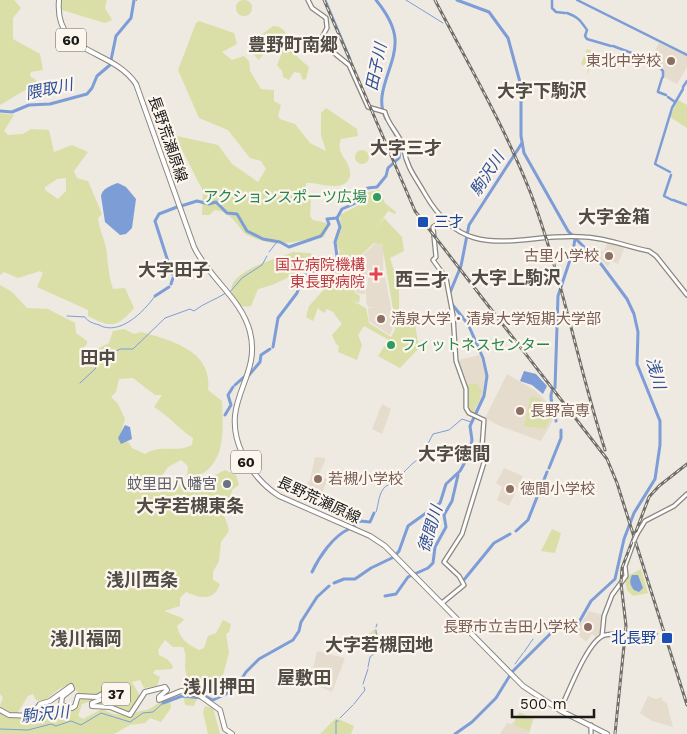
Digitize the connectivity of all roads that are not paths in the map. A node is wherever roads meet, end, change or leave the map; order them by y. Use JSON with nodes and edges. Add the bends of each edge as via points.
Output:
{"nodes":[{"id":1,"x":59,"y":0,"type":"edge"},
{"id":2,"x":308,"y":0,"type":"edge"},
{"id":3,"x":443,"y":220,"type":"junction"},
{"id":4,"x":687,"y":295,"type":"edge"},
{"id":5,"x":687,"y":494,"type":"edge"},
{"id":6,"x":442,"y":603,"type":"junction"},
{"id":7,"x":655,"y":634,"type":"dead end"},
{"id":8,"x":602,"y":636,"type":"junction"},
{"id":9,"x":0,"y":710,"type":"edge"},
{"id":10,"x":560,"y":710,"type":"junction"},
{"id":11,"x":591,"y":725,"type":"junction"},
{"id":12,"x":232,"y":734,"type":"edge"},
{"id":13,"x":590,"y":734,"type":"edge"},
{"id":14,"x":608,"y":734,"type":"edge"}],
"edges":[{"from":1,"to":6,"type":"main road","name":"長野荒瀬原線","number":"60","via":[[59,21],[68,37],[127,73],[136,84],[192,244],[244,316],[252,344],[250,366],[233,423],[236,440],[251,470],[262,484],[279,496],[370,536],[393,552]]},
{"from":2,"to":3,"type":"main road","via":[[312,8],[326,18],[327,28],[321,39],[324,45],[349,65],[368,107],[382,111],[402,146],[411,171]]},
{"from":3,"to":4,"type":"main road","via":[[466,235],[498,242],[576,237],[605,240],[652,252]]},
{"from":3,"to":6,"type":"main road","via":[[433,227],[436,257],[433,260],[446,278],[456,361],[466,389],[466,408],[485,423],[482,447],[486,454],[462,534],[444,562],[464,585]]},
{"from":5,"to":8,"type":"main road","bridge":true,"via":[[674,506],[644,520],[625,566],[626,576],[612,595],[604,616]]},
{"from":6,"to":10,"type":"main road","name":"長野荒瀬原線","number":"60","via":[[528,690]]},
{"from":7,"to":8,"type":"main road"},
{"from":8,"to":10,"type":"main road","via":[[594,643]]},
{"from":9,"to":12,"type":"main road","number":"37","via":[[9,715],[32,716],[40,704],[50,701],[70,686],[72,688],[62,696],[61,705],[73,707],[78,696],[97,697],[114,688],[116,694],[92,703],[92,706],[110,707],[129,715],[148,690],[167,688],[158,697],[161,700],[181,691],[204,698],[220,710],[225,729]]},
{"from":10,"to":11,"type":"main road","name":"長野荒瀬原線","number":"60"},
{"from":11,"to":13,"type":"main road"},
{"from":11,"to":14,"type":"main road","name":"長野荒瀬原線","number":"60"}]}
